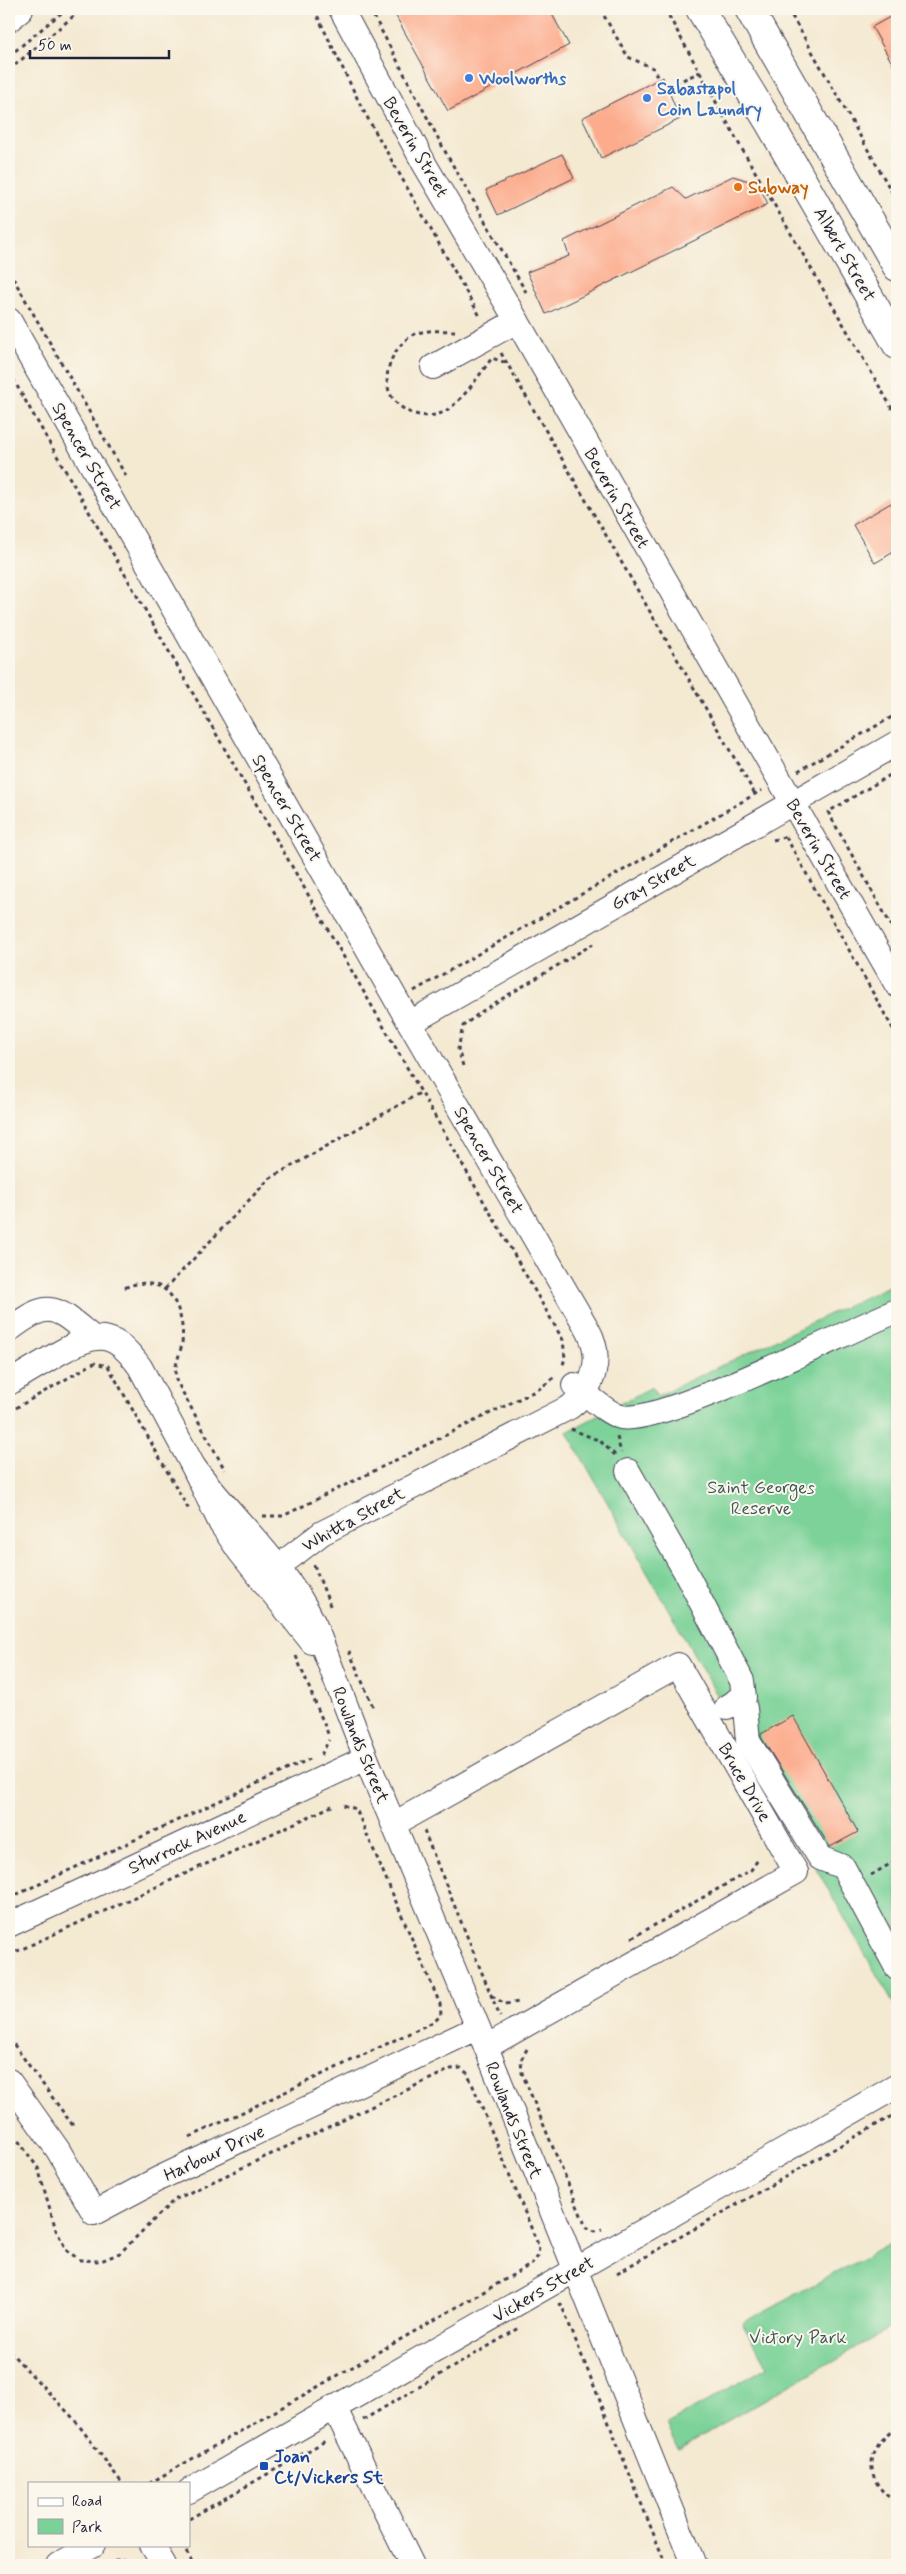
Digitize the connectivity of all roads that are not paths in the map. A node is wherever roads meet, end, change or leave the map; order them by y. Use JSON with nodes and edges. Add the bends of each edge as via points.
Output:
{"nodes":[{"id":1,"x":341,"y":9,"type":"edge"},
{"id":2,"x":700,"y":9,"type":"edge"},
{"id":3,"x":749,"y":9,"type":"edge"},
{"id":4,"x":782,"y":66,"type":"junction"},
{"id":5,"x":748,"y":89,"type":"junction"},
{"id":6,"x":897,"y":267,"type":"edge"},
{"id":7,"x":9,"y":320,"type":"edge"},
{"id":8,"x":517,"y":321,"type":"junction"},
{"id":9,"x":897,"y":345,"type":"edge"},
{"id":10,"x":433,"y":367,"type":"dead end"},
{"id":11,"x":897,"y":743,"type":"edge"},
{"id":12,"x":792,"y":802,"type":"junction"},
{"id":13,"x":897,"y":985,"type":"edge"},
{"id":14,"x":410,"y":1023,"type":"junction"},
{"id":15,"x":897,"y":1311,"type":"edge"},
{"id":16,"x":9,"y":1330,"type":"edge"},
{"id":17,"x":92,"y":1337,"type":"junction"},
{"id":18,"x":590,"y":1359,"type":"joint"},
{"id":19,"x":9,"y":1382,"type":"edge"},
{"id":20,"x":579,"y":1389,"type":"junction"},
{"id":21,"x":628,"y":1471,"type":"road end"},
{"id":22,"x":269,"y":1567,"type":"junction"},
{"id":23,"x":736,"y":1701,"type":"junction"},
{"id":24,"x":708,"y":1718,"type":"junction"},
{"id":25,"x":366,"y":1758,"type":"junction"},
{"id":26,"x":394,"y":1824,"type":"junction"},
{"id":27,"x":9,"y":1925,"type":"edge"},
{"id":28,"x":897,"y":1968,"type":"edge"},
{"id":29,"x":481,"y":2038,"type":"junction"},
{"id":30,"x":9,"y":2081,"type":"edge"},
{"id":31,"x":897,"y":2086,"type":"edge"},
{"id":32,"x":575,"y":2271,"type":"junction"},
{"id":33,"x":334,"y":2407,"type":"junction"},
{"id":34,"x":190,"y":2490,"type":"edge"},
{"id":35,"x":92,"y":2546,"type":"edge"},
{"id":36,"x":153,"y":2546,"type":"edge"},
{"id":37,"x":58,"y":2565,"type":"edge"},
{"id":38,"x":164,"y":2565,"type":"edge"},
{"id":39,"x":412,"y":2565,"type":"edge"},
{"id":40,"x":694,"y":2565,"type":"edge"}],
"edges":[{"from":1,"to":8,"type":"street","name":"Beverin Street","via":[[425,165]]},
{"from":2,"to":5,"type":"highway","name":"Albert Street"},
{"from":3,"to":4,"type":"highway"},
{"from":4,"to":5,"type":"highway"},
{"from":4,"to":6,"type":"highway"},
{"from":5,"to":9,"type":"highway","name":"Albert Street"},
{"from":7,"to":14,"type":"street","name":"Spencer Street"},
{"from":8,"to":10,"type":"street"},
{"from":8,"to":12,"type":"street","name":"Beverin Street"},
{"from":11,"to":12,"type":"street","name":"Gray Street"},
{"from":12,"to":13,"type":"street","name":"Beverin Street"},
{"from":12,"to":14,"type":"street","name":"Gray Street"},
{"from":14,"to":18,"type":"street","name":"Spencer Street","via":[[568,1296]]},
{"from":15,"to":20,"type":"street","via":[[700,1397],[643,1416],[620,1416]]},
{"from":16,"to":17,"type":"street","via":[[49,1309],[59,1311]]},
{"from":17,"to":19,"type":"street"},
{"from":17,"to":22,"type":"street","name":"Rowlands Street","via":[[124,1342],[193,1466]]},
{"from":18,"to":20,"type":"street","name":"Whitta Street"},
{"from":20,"to":22,"type":"street","name":"Whitta Street","via":[[325,1516]]},
{"from":20,"to":22,"type":"street","name":"Whitta Street","via":[[574,1404],[558,1414],[327,1530]]},
{"from":21,"to":23,"type":"street","via":[[742,1681],[744,1697]]},
{"from":22,"to":25,"type":"street","name":"Rowlands Street","via":[[310,1614]]},
{"from":23,"to":24,"type":"street"},
{"from":23,"to":28,"type":"street","via":[[745,1708],[748,1741],[820,1858],[843,1867]]},
{"from":24,"to":26,"type":"street","name":"Bruce Drive","via":[[678,1665]]},
{"from":24,"to":29,"type":"street","name":"Bruce Drive","via":[[796,1872],[507,2035]]},
{"from":25,"to":26,"type":"street","name":"Rowlands Street"},
{"from":25,"to":27,"type":"street","name":"Sturrock Avenue"},
{"from":26,"to":29,"type":"street","name":"Rowlands Street"},
{"from":29,"to":30,"type":"street","name":"Harbour Drive","via":[[158,2179],[94,2213],[54,2144]]},
{"from":29,"to":32,"type":"street","name":"Rowlands Street"},
{"from":31,"to":32,"type":"street","name":"Vickers Street"},
{"from":32,"to":33,"type":"street","name":"Vickers Street"},
{"from":32,"to":40,"type":"street","name":"Rowlands Street"},
{"from":33,"to":34,"type":"street","name":"Vickers Street"},
{"from":33,"to":39,"type":"street"},
{"from":35,"to":37,"type":"street"},
{"from":36,"to":38,"type":"street"}]}
